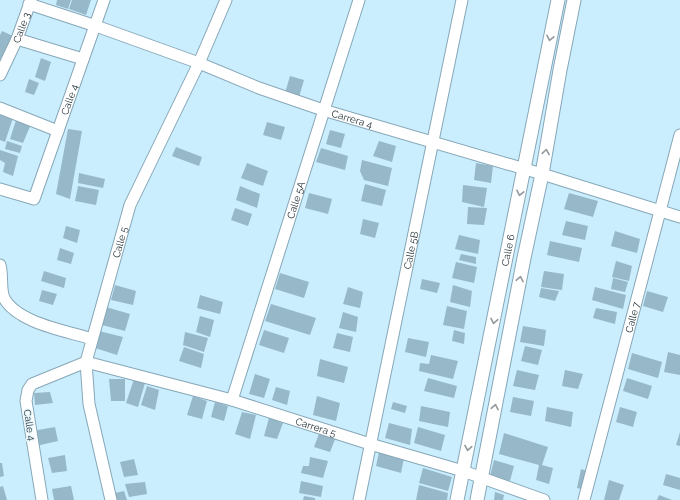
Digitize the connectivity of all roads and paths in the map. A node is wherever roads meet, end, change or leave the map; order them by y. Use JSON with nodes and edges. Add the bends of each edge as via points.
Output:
{"nodes":[{"id":1,"x":104,"y":0,"type":"edge"},
{"id":2,"x":226,"y":0,"type":"edge"},
{"id":3,"x":359,"y":0,"type":"edge"},
{"id":4,"x":462,"y":0,"type":"edge"},
{"id":5,"x":558,"y":0,"type":"edge"},
{"id":6,"x":574,"y":0,"type":"edge"},
{"id":7,"x":30,"y":2,"type":"edge"},
{"id":8,"x":96,"y":26,"type":"junction"},
{"id":9,"x":17,"y":38,"type":"junction"},
{"id":10,"x":83,"y":59,"type":"junction"},
{"id":11,"x":200,"y":63,"type":"junction"},
{"id":12,"x":0,"y":76,"type":"edge"},
{"id":13,"x":0,"y":108,"type":"edge"},
{"id":14,"x":323,"y":110,"type":"junction"},
{"id":15,"x":58,"y":131,"type":"junction"},
{"id":16,"x":680,"y":135,"type":"edge"},
{"id":17,"x":432,"y":142,"type":"junction"},
{"id":18,"x":525,"y":168,"type":"junction"},
{"id":19,"x":542,"y":174,"type":"junction"},
{"id":20,"x":0,"y":189,"type":"edge"},
{"id":21,"x":659,"y":210,"type":"junction"},
{"id":22,"x":680,"y":217,"type":"edge"},
{"id":23,"x":507,"y":253,"type":"junction"},
{"id":24,"x":524,"y":258,"type":"junction"},
{"id":25,"x":0,"y":265,"type":"edge"},
{"id":26,"x":92,"y":339,"type":"junction"},
{"id":27,"x":86,"y":362,"type":"junction"},
{"id":28,"x":232,"y":400,"type":"junction"},
{"id":29,"x":370,"y":444,"type":"junction"},
{"id":30,"x":463,"y":471,"type":"junction"},
{"id":31,"x":480,"y":478,"type":"junction"},
{"id":32,"x":42,"y":500,"type":"edge"},
{"id":33,"x":111,"y":500,"type":"edge"},
{"id":34,"x":359,"y":500,"type":"edge"},
{"id":35,"x":457,"y":500,"type":"edge"},
{"id":36,"x":477,"y":500,"type":"edge"},
{"id":37,"x":544,"y":500,"type":"edge"},
{"id":38,"x":584,"y":500,"type":"edge"}],
"edges":[{"from":1,"to":8,"type":"street","name":"Calle 4"},
{"from":2,"to":11,"type":"street","name":"Calle 5"},
{"from":3,"to":14,"type":"street","name":"Calle 5A"},
{"from":4,"to":17,"type":"street","name":"Calle 5B"},
{"from":5,"to":18,"type":"street","name":"Calle 6","one_way":true},
{"from":19,"to":6,"type":"street","name":"Calle 6","one_way":true},
{"from":7,"to":8,"type":"street","name":"Carrera 4"},
{"from":7,"to":9,"type":"street","name":"Calle 3"},
{"from":8,"to":10,"type":"street","name":"Calle 4"},
{"from":8,"to":11,"type":"street","name":"Carrera 4"},
{"from":9,"to":10,"type":"street"},
{"from":9,"to":12,"type":"street","name":"Calle 3"},
{"from":10,"to":15,"type":"street","name":"Calle 4"},
{"from":11,"to":14,"type":"street","name":"Carrera 4","via":[[259,88]]},
{"from":11,"to":26,"type":"street","name":"Calle 5","via":[[130,205]]},
{"from":13,"to":15,"type":"street"},
{"from":14,"to":17,"type":"street","name":"Carrera 4"},
{"from":14,"to":28,"type":"street","name":"Calle 5A"},
{"from":15,"to":20,"type":"street","name":"Calle 4","via":[[34,200]]},
{"from":16,"to":21,"type":"street","name":"Calle 7"},
{"from":17,"to":18,"type":"street","name":"Carrera 4"},
{"from":17,"to":29,"type":"street","name":"Calle 5B"},
{"from":18,"to":19,"type":"street","name":"Carrera 4"},
{"from":18,"to":23,"type":"street","name":"Calle 6","one_way":true},
{"from":19,"to":21,"type":"street","name":"Carrera 4"},
{"from":19,"to":24,"type":"street","name":"Calle 6"},
{"from":21,"to":22,"type":"street","name":"Carrera 4"},
{"from":21,"to":38,"type":"street","name":"Calle 7"},
{"from":23,"to":24,"type":"street"},
{"from":23,"to":30,"type":"street","name":"Calle 6","one_way":true},
{"from":31,"to":24,"type":"street","name":"Calle 6","one_way":true},
{"from":25,"to":26,"type":"street","via":[[3,298],[10,306],[34,321]]},
{"from":26,"to":27,"type":"street","name":"Calle 5"},
{"from":27,"to":28,"type":"street","name":"Carrera 5"},
{"from":27,"to":32,"type":"street","name":"Calle 4","via":[[32,384],[28,390],[26,401]]},
{"from":27,"to":33,"type":"street","name":"Calle 5","via":[[89,404]]},
{"from":28,"to":29,"type":"street","name":"Carrera 5"},
{"from":29,"to":30,"type":"street","name":"Carrera 5"},
{"from":29,"to":34,"type":"street","name":"Calle 5B"},
{"from":30,"to":31,"type":"street","name":"Carrera 5"},
{"from":30,"to":35,"type":"street","name":"Calle 6"},
{"from":31,"to":36,"type":"street","name":"Calle 6"},
{"from":31,"to":37,"type":"street","name":"Carrera 5"}]}
